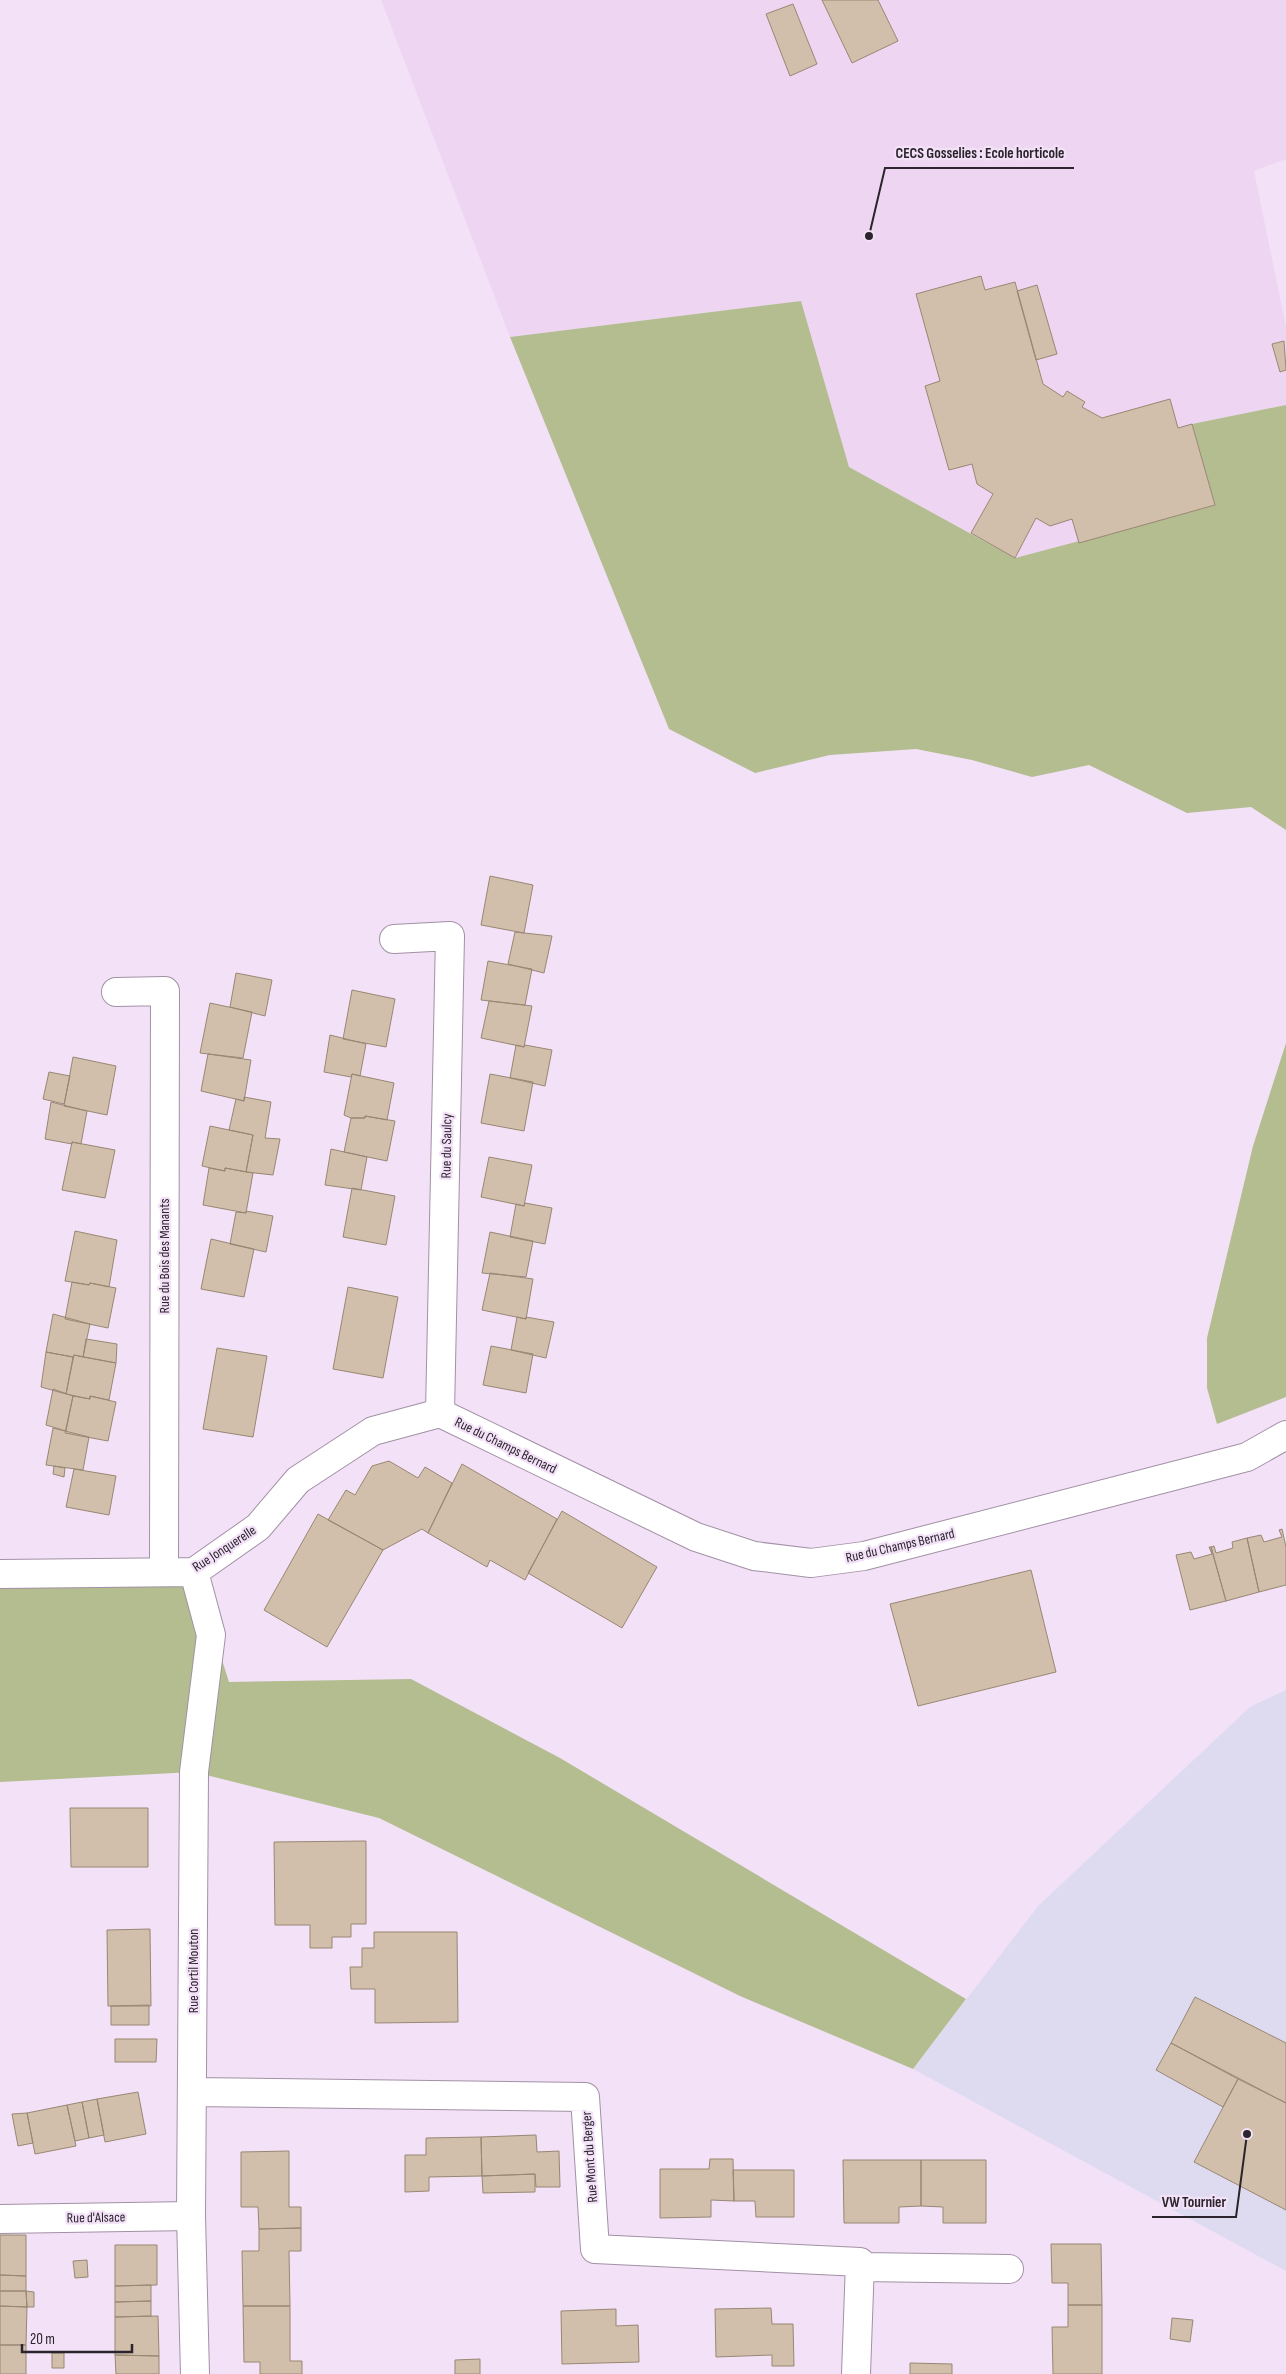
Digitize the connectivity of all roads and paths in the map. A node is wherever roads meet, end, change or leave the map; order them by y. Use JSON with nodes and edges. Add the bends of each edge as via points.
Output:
{"nodes":[{"id":1,"x":394,"y":939,"type":"dead end"},
{"id":2,"x":116,"y":992,"type":"dead end"},
{"id":3,"x":440,"y":1414,"type":"junction"},
{"id":4,"x":1286,"y":1435,"type":"edge"},
{"id":5,"x":164,"y":1571,"type":"junction"},
{"id":6,"x":194,"y":1572,"type":"junction"},
{"id":7,"x":0,"y":1574,"type":"edge"},
{"id":8,"x":192,"y":2092,"type":"junction"},
{"id":9,"x":191,"y":2216,"type":"junction"},
{"id":10,"x":0,"y":2219,"type":"edge"},
{"id":11,"x":860,"y":2267,"type":"junction"},
{"id":12,"x":1009,"y":2269,"type":"dead end"},
{"id":13,"x":194,"y":2374,"type":"edge"},
{"id":14,"x":856,"y":2374,"type":"edge"}],
"edges":[{"from":1,"to":3,"type":"street","name":"Rue du Saulcy","via":[[450,936]]},
{"from":2,"to":5,"type":"street","name":"Rue du Bois des Manants","via":[[165,991]]},
{"from":3,"to":4,"type":"street","name":"Rue du Champs Bernard","via":[[696,1537],[754,1556],[810,1563],[864,1556],[1247,1458]]},
{"from":3,"to":6,"type":"street","name":"Rue Jonquerelle","via":[[374,1431],[312,1470],[298,1480],[258,1527]]},
{"from":5,"to":6,"type":"street","name":"Rue Jonquerelle"},
{"from":5,"to":7,"type":"street","name":"Rue Jonquerelle"},
{"from":6,"to":8,"type":"street","name":"Rue Cortil Mouton","via":[[211,1635],[194,1772]]},
{"from":8,"to":9,"type":"street","name":"Rue Cortil Mouton"},
{"from":8,"to":11,"type":"street","name":"Rue Mont du Berger","via":[[585,2096],[595,2249],[860,2262]]},
{"from":9,"to":10,"type":"street","name":"Rue d'Alsace"},
{"from":9,"to":13,"type":"street","name":"Rue Cortil Mouton"},
{"from":11,"to":12,"type":"street","name":"Rue Mont du Berger"},
{"from":11,"to":14,"type":"street"}]}
